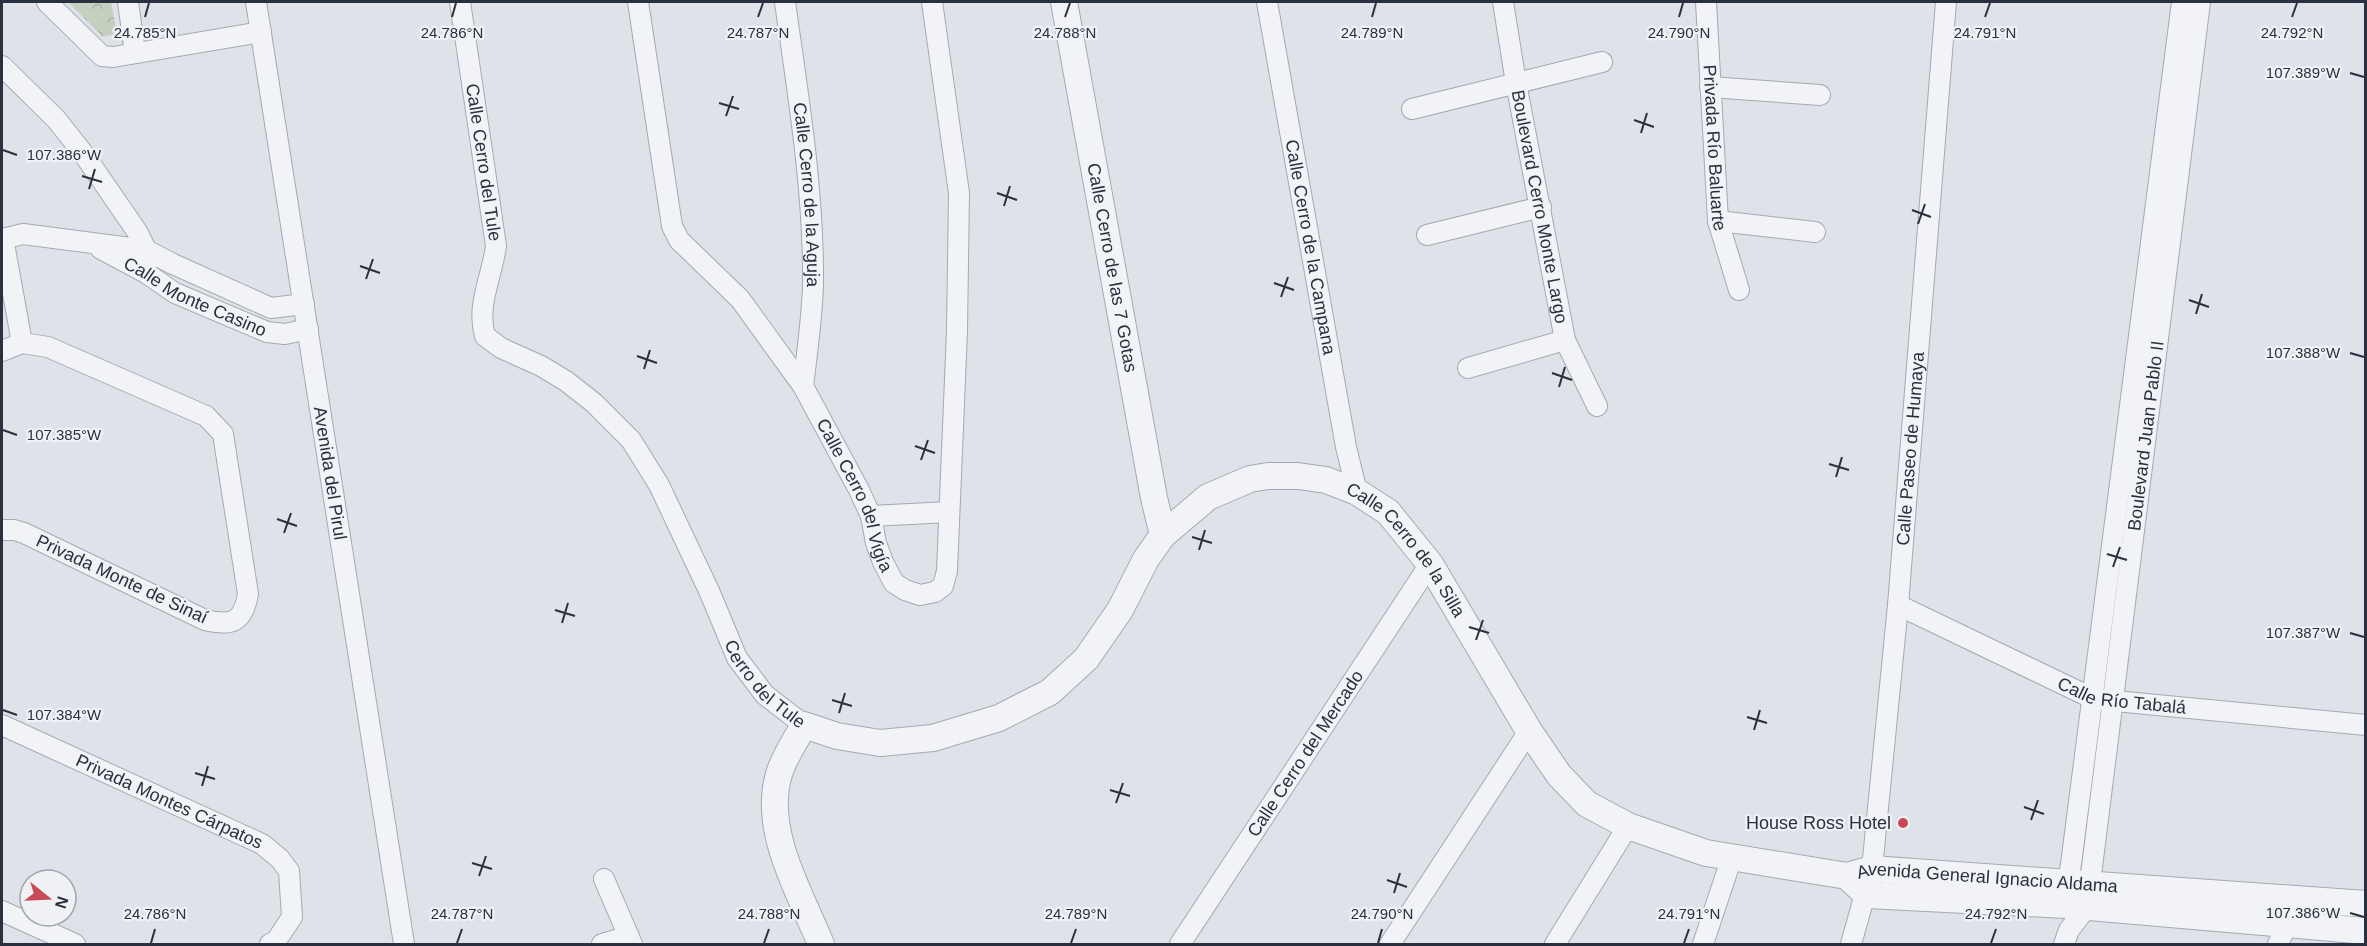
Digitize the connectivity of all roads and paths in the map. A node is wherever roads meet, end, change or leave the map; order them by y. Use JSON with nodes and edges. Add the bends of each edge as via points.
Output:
{"nodes":[{"id":1,"x":47,"y":2,"type":"edge"},
{"id":2,"x":128,"y":2,"type":"edge"},
{"id":3,"x":256,"y":2,"type":"edge"},
{"id":4,"x":460,"y":2,"type":"edge"},
{"id":5,"x":638,"y":2,"type":"edge"},
{"id":6,"x":785,"y":2,"type":"edge"},
{"id":7,"x":932,"y":2,"type":"edge"},
{"id":8,"x":1064,"y":2,"type":"edge"},
{"id":9,"x":1267,"y":2,"type":"edge"},
{"id":10,"x":1503,"y":2,"type":"edge"},
{"id":11,"x":1706,"y":2,"type":"edge"},
{"id":12,"x":1946,"y":2,"type":"edge"},
{"id":13,"x":2182,"y":2,"type":"edge"},
{"id":14,"x":2200,"y":2,"type":"edge"},
{"id":15,"x":261,"y":32,"type":"junction"},
{"id":16,"x":135,"y":53,"type":"junction"},
{"id":17,"x":1602,"y":62,"type":"dead end"},
{"id":18,"x":2,"y":66,"type":"edge"},
{"id":19,"x":1516,"y":83,"type":"junction"},
{"id":20,"x":1710,"y":87,"type":"junction"},
{"id":21,"x":1820,"y":95,"type":"dead end"},
{"id":22,"x":1412,"y":109,"type":"dead end"},
{"id":23,"x":1541,"y":207,"type":"junction"},
{"id":24,"x":1718,"y":221,"type":"junction"},
{"id":25,"x":1815,"y":232,"type":"dead end"},
{"id":26,"x":1427,"y":235,"type":"dead end"},
{"id":27,"x":2,"y":239,"type":"edge"},
{"id":28,"x":88,"y":242,"type":"junction"},
{"id":29,"x":146,"y":250,"type":"junction"},
{"id":30,"x":146,"y":273,"type":"junction"},
{"id":31,"x":1739,"y":290,"type":"dead end"},
{"id":32,"x":304,"y":304,"type":"junction"},
{"id":33,"x":482,"y":322,"type":"joint"},
{"id":34,"x":308,"y":329,"type":"junction"},
{"id":35,"x":1565,"y":340,"type":"junction"},
{"id":36,"x":22,"y":343,"type":"junction"},
{"id":37,"x":2,"y":351,"type":"edge"},
{"id":38,"x":1468,"y":368,"type":"dead end"},
{"id":39,"x":803,"y":386,"type":"junction"},
{"id":40,"x":1597,"y":406,"type":"dead end"},
{"id":41,"x":1357,"y":492,"type":"junction"},
{"id":42,"x":949,"y":512,"type":"junction"},
{"id":43,"x":871,"y":516,"type":"junction"},
{"id":44,"x":2,"y":530,"type":"edge"},
{"id":45,"x":1163,"y":535,"type":"junction"},
{"id":46,"x":1430,"y":564,"type":"junction"},
{"id":47,"x":1898,"y":605,"type":"junction"},
{"id":48,"x":2094,"y":699,"type":"junction"},
{"id":49,"x":2114,"y":702,"type":"junction"},
{"id":50,"x":2365,"y":721,"type":"edge"},
{"id":51,"x":804,"y":724,"type":"junction"},
{"id":52,"x":2,"y":726,"type":"edge"},
{"id":53,"x":1529,"y":731,"type":"junction"},
{"id":54,"x":1628,"y":826,"type":"junction"},
{"id":55,"x":1732,"y":857,"type":"junction"},
{"id":56,"x":1872,"y":868,"type":"junction"},
{"id":57,"x":1847,"y":876,"type":"junction"},
{"id":58,"x":604,"y":879,"type":"dead end"},
{"id":59,"x":1867,"y":895,"type":"junction"},
{"id":60,"x":2300,"y":899,"type":"junction"},
{"id":61,"x":2366,"y":904,"type":"edge"},
{"id":62,"x":2074,"y":909,"type":"edge"},
{"id":63,"x":2,"y":911,"type":"edge"},
{"id":64,"x":2366,"y":931,"type":"edge"},
{"id":65,"x":2283,"y":934,"type":"edge"},
{"id":66,"x":630,"y":940,"type":"edge"},
{"id":67,"x":75,"y":945,"type":"edge"},
{"id":68,"x":270,"y":945,"type":"edge"},
{"id":69,"x":404,"y":945,"type":"edge"},
{"id":70,"x":602,"y":945,"type":"edge"},
{"id":71,"x":821,"y":945,"type":"edge"},
{"id":72,"x":1180,"y":945,"type":"edge"},
{"id":73,"x":1390,"y":945,"type":"edge"},
{"id":74,"x":1555,"y":945,"type":"edge"},
{"id":75,"x":1703,"y":945,"type":"edge"},
{"id":76,"x":1851,"y":945,"type":"edge"}],
"edges":[{"from":1,"to":16,"type":"street","via":[[102,57]]},
{"from":2,"to":16,"type":"street"},
{"from":3,"to":15,"type":"street","name":"Avenida del Pirul"},
{"from":4,"to":33,"type":"street","name":"Calle Cerro del Tule","via":[[496,246]]},
{"from":5,"to":39,"type":"street","name":"Calle Cerro del Vigía","via":[[672,226],[679,240],[740,299]]},
{"from":6,"to":39,"type":"street","name":"Calle Cerro de la Aguja","via":[[807,163],[812,246],[813,287]]},
{"from":7,"to":42,"type":"street","name":"Calle Cerro del Vigía","via":[[959,193]]},
{"from":8,"to":45,"type":"street","name":"Calle Cerro de las 7 Gotas"},
{"from":9,"to":41,"type":"street","name":"Calle Cerro de la Campana"},
{"from":10,"to":19,"type":"street","name":"Boulevard Cerro Monte Largo"},
{"from":11,"to":20,"type":"street","name":"Privada Río Baluarte"},
{"from":12,"to":47,"type":"street","name":"Calle Paseo de Humaya"},
{"from":13,"to":48,"type":"street","name":"Boulevard Juan Pablo II"},
{"from":14,"to":49,"type":"street","name":"Boulevard Juan Pablo II"},
{"from":15,"to":16,"type":"street"},
{"from":15,"to":32,"type":"street","name":"Avenida del Pirul"},
{"from":17,"to":19,"type":"street"},
{"from":18,"to":29,"type":"street","via":[[56,119],[138,233]]},
{"from":19,"to":22,"type":"street"},
{"from":19,"to":23,"type":"street","name":"Boulevard Cerro Monte Largo"},
{"from":20,"to":21,"type":"street"},
{"from":20,"to":24,"type":"street","name":"Privada Río Baluarte"},
{"from":23,"to":26,"type":"street"},
{"from":23,"to":35,"type":"street","name":"Boulevard Cerro Monte Largo"},
{"from":24,"to":25,"type":"street"},
{"from":24,"to":31,"type":"street","name":"Privada Río Baluarte"},
{"from":27,"to":28,"type":"street","name":"Calle Monte Casino","via":[[23,234]]},
{"from":27,"to":36,"type":"street"},
{"from":28,"to":29,"type":"street","name":"Calle Monte Casino"},
{"from":28,"to":30,"type":"street","name":"Calle Monte Casino"},
{"from":29,"to":30,"type":"street"},
{"from":29,"to":32,"type":"street","name":"Calle Monte Casino","via":[[271,308]]},
{"from":30,"to":34,"type":"street","name":"Calle Monte Casino","via":[[175,293],[267,332],[285,334]]},
{"from":32,"to":34,"type":"street","name":"Avenida del Pirul"},
{"from":33,"to":51,"type":"street","name":"Cerro del Tule","via":[[484,336],[490,342],[566,381],[631,440],[659,485],[737,658],[765,695]]},
{"from":34,"to":69,"type":"street","name":"Avenida del Pirul"},
{"from":35,"to":38,"type":"street"},
{"from":35,"to":40,"type":"street","name":"Boulevard Cerro Monte Largo"},
{"from":36,"to":37,"type":"street"},
{"from":36,"to":44,"type":"street","name":"Privada Monte de Sinaí","via":[[48,347],[215,423],[223,434],[248,594],[246,611],[237,620],[221,624],[205,620],[24,533]]},
{"from":39,"to":43,"type":"street","name":"Calle Cerro del Vigía"},
{"from":41,"to":45,"type":"street","name":"Calle Cerro de la Silla","via":[[1326,480],[1298,476],[1250,479],[1208,497]]},
{"from":41,"to":46,"type":"street","name":"Calle Cerro de la Silla","via":[[1388,512]]},
{"from":42,"to":43,"type":"street"},
{"from":42,"to":43,"type":"street","name":"Calle Cerro del Vigía","via":[[943,586],[920,595],[894,583],[876,543]]},
{"from":45,"to":51,"type":"street","name":"Cerro del Tule","via":[[1120,610],[1086,659],[1050,692],[999,718],[933,738],[880,743],[837,736]]},
{"from":46,"to":53,"type":"street","name":"Calle Cerro de la Silla"},
{"from":46,"to":72,"type":"street","name":"Calle Cerro del Mercado"},
{"from":47,"to":48,"type":"street","name":"Calle Río Tabalá"},
{"from":47,"to":56,"type":"street","name":"Calle Paseo de Humaya"},
{"from":48,"to":49,"type":"street","name":"Calle Río Tabalá"},
{"from":48,"to":62,"type":"street","name":"Boulevard Juan Pablo II"},
{"from":49,"to":50,"type":"street","name":"Calle Río Tabalá"},
{"from":49,"to":62,"type":"street","name":"Boulevard Juan Pablo II"},
{"from":51,"to":71,"type":"street","via":[[779,773],[773,809],[777,838]]},
{"from":52,"to":68,"type":"street","name":"Privada Montes Cárpatos","via":[[262,844],[288,871],[292,917]]},
{"from":53,"to":54,"type":"street","name":"Calle Cerro de la Silla","via":[[1559,775],[1587,804]]},
{"from":53,"to":73,"type":"street"},
{"from":54,"to":55,"type":"street","name":"Calle Cerro de la Silla","via":[[1706,853]]},
{"from":54,"to":74,"type":"street"},
{"from":55,"to":57,"type":"street","name":"Calle Cerro de la Silla"},
{"from":55,"to":75,"type":"street"},
{"from":56,"to":57,"type":"street","name":"Avenida General Ignacio Aldama"},
{"from":56,"to":59,"type":"street","name":"Calle Paseo de Humaya"},
{"from":56,"to":62,"type":"street","name":"Avenida General Ignacio Aldama"},
{"from":57,"to":59,"type":"street","name":"Avenida General Ignacio Aldama"},
{"from":58,"to":66,"type":"street"},
{"from":59,"to":62,"type":"street","name":"Avenida General Ignacio Aldama"},
{"from":59,"to":76,"type":"street","name":"Calle Paseo de Humaya"},
{"from":60,"to":61,"type":"street","name":"Avenida General Ignacio Aldama"},
{"from":60,"to":62,"type":"street","name":"Avenida General Ignacio Aldama"},
{"from":60,"to":65,"type":"street"},
{"from":62,"to":65,"type":"street","name":"Avenida General Ignacio Aldama"},
{"from":63,"to":67,"type":"street"},
{"from":64,"to":65,"type":"street","name":"Avenida General Ignacio Aldama"},
{"from":66,"to":70,"type":"street"}]}
